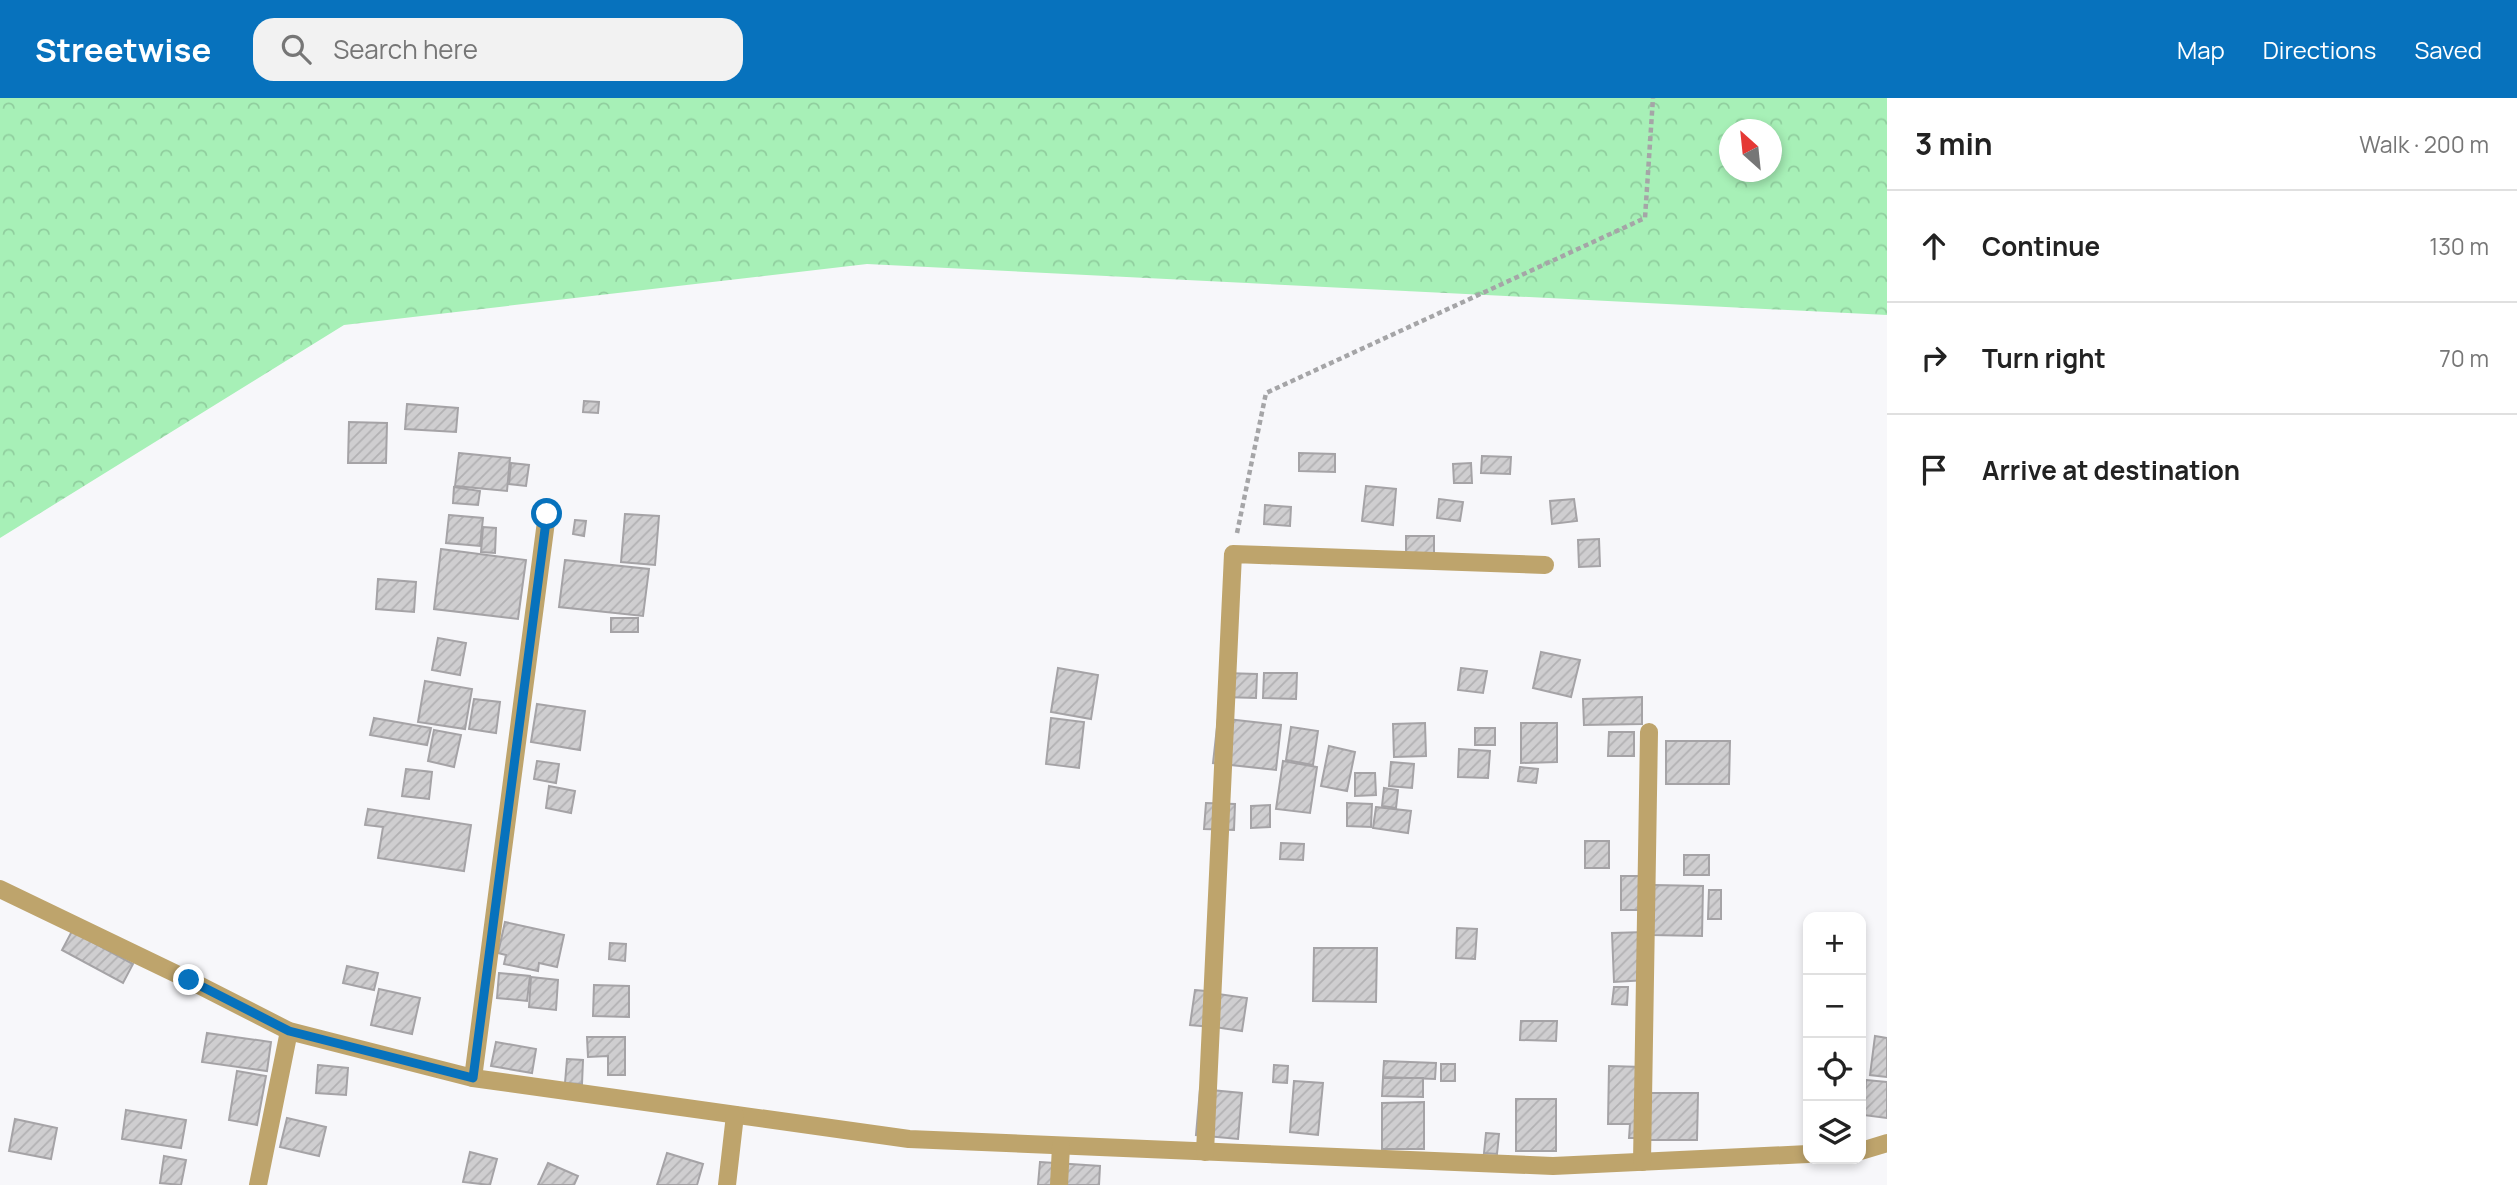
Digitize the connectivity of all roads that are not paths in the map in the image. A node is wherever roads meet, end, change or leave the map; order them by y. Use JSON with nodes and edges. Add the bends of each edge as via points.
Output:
{"nodes":[{"id":1,"x":547,"y":514,"type":"dead end"},
{"id":2,"x":1545,"y":565,"type":"dead end"},
{"id":3,"x":1649,"y":732,"type":"dead end"},
{"id":4,"x":0,"y":889,"type":"edge"},
{"id":5,"x":289,"y":1031,"type":"junction"},
{"id":6,"x":473,"y":1078,"type":"junction"},
{"id":7,"x":734,"y":1115,"type":"junction"},
{"id":8,"x":1887,"y":1143,"type":"edge"},
{"id":9,"x":1061,"y":1146,"type":"junction"},
{"id":10,"x":1866,"y":1149,"type":"edge"},
{"id":11,"x":1205,"y":1152,"type":"junction"},
{"id":12,"x":1803,"y":1154,"type":"edge"},
{"id":13,"x":1642,"y":1162,"type":"junction"},
{"id":14,"x":258,"y":1185,"type":"edge"},
{"id":15,"x":727,"y":1185,"type":"edge"},
{"id":16,"x":1059,"y":1185,"type":"edge"}],
"edges":[{"from":1,"to":6,"type":"street"},
{"from":2,"to":11,"type":"street","via":[[1233,554]]},
{"from":3,"to":13,"type":"street"},
{"from":4,"to":5,"type":"street"},
{"from":5,"to":6,"type":"street"},
{"from":5,"to":14,"type":"street"},
{"from":6,"to":7,"type":"street"},
{"from":7,"to":9,"type":"street","via":[[909,1139]]},
{"from":7,"to":15,"type":"street"},
{"from":8,"to":10,"type":"street"},
{"from":9,"to":11,"type":"street"},
{"from":9,"to":16,"type":"street"},
{"from":11,"to":13,"type":"street","via":[[1553,1166]]},
{"from":12,"to":13,"type":"street"}]}
